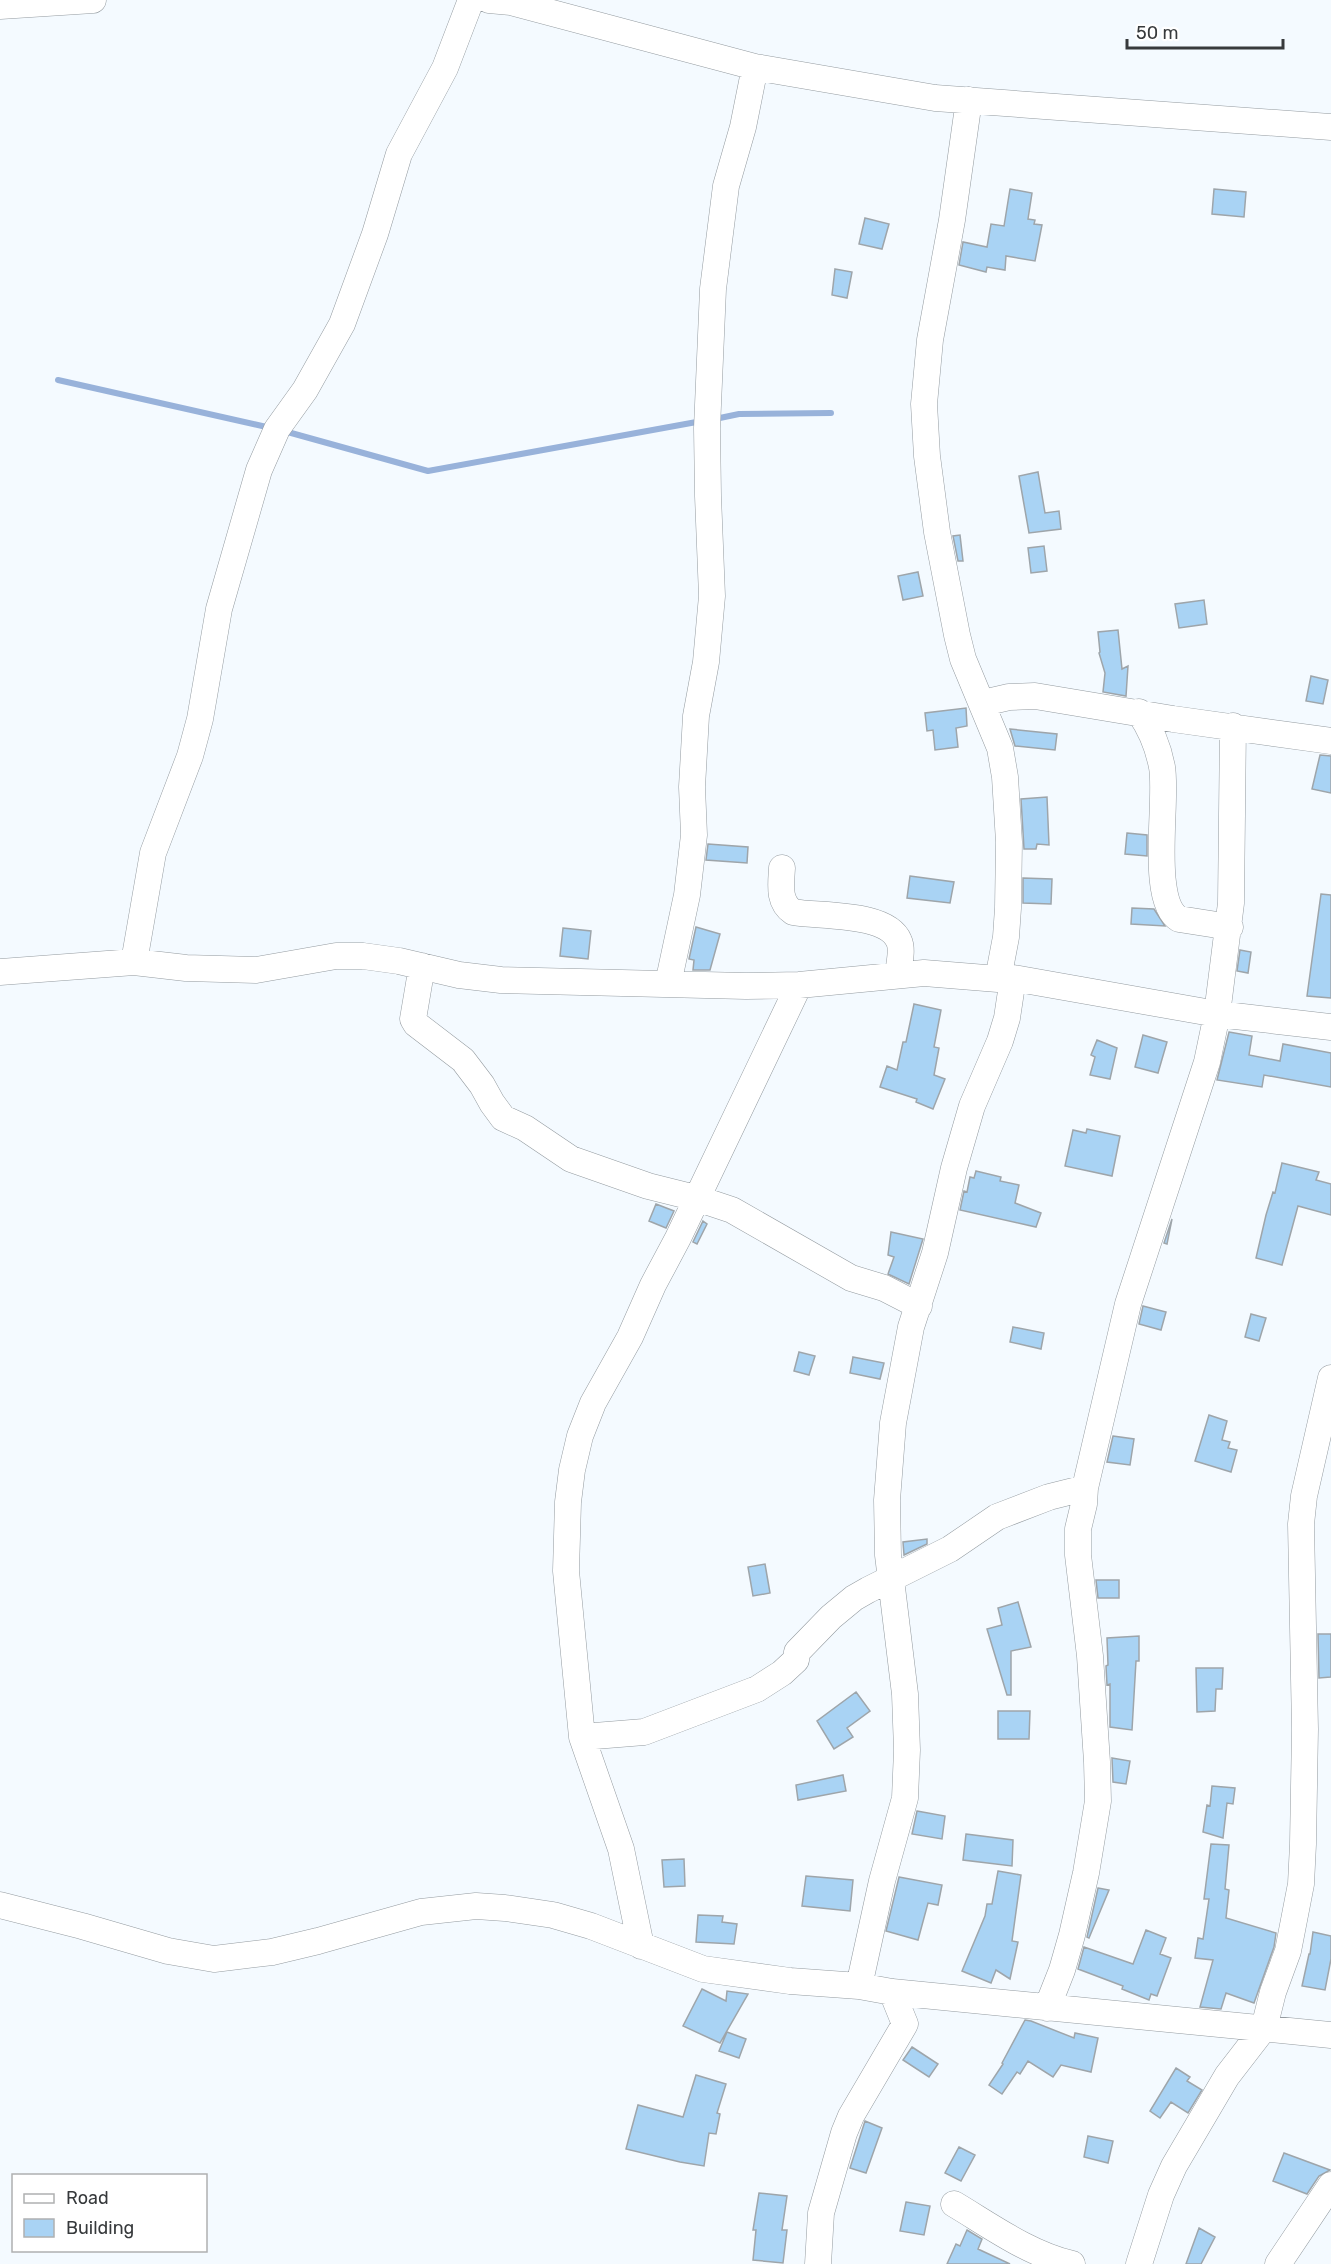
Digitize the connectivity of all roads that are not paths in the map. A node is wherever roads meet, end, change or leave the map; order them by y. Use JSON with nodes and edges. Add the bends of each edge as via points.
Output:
{"nodes":[{"id":1,"x":93,"y":0,"type":"edge"},
{"id":2,"x":471,"y":0,"type":"edge"},
{"id":3,"x":503,"y":1,"type":"edge"},
{"id":4,"x":0,"y":6,"type":"edge"},
{"id":5,"x":755,"y":67,"type":"junction"},
{"id":6,"x":969,"y":100,"type":"junction"},
{"id":7,"x":1331,"y":127,"type":"edge"},
{"id":8,"x":983,"y":703,"type":"junction"},
{"id":9,"x":1139,"y":712,"type":"junction"},
{"id":10,"x":1233,"y":726,"type":"junction"},
{"id":11,"x":1331,"y":741,"type":"edge"},
{"id":12,"x":782,"y":868,"type":"dead end"},
{"id":13,"x":1230,"y":927,"type":"junction"},
{"id":14,"x":134,"y":962,"type":"junction"},
{"id":15,"x":422,"y":966,"type":"junction"},
{"id":16,"x":0,"y":972,"type":"edge"},
{"id":17,"x":898,"y":974,"type":"junction"},
{"id":18,"x":1005,"y":978,"type":"junction"},
{"id":19,"x":668,"y":984,"type":"junction"},
{"id":20,"x":799,"y":985,"type":"junction"},
{"id":21,"x":1217,"y":1014,"type":"junction"},
{"id":22,"x":1331,"y":1027,"type":"edge"},
{"id":23,"x":696,"y":1198,"type":"junction"},
{"id":24,"x":919,"y":1306,"type":"junction"},
{"id":25,"x":1331,"y":1378,"type":"edge"},
{"id":26,"x":1085,"y":1488,"type":"junction"},
{"id":27,"x":892,"y":1579,"type":"junction"},
{"id":28,"x":582,"y":1737,"type":"junction"},
{"id":29,"x":0,"y":1905,"type":"edge"},
{"id":30,"x":641,"y":1946,"type":"junction"},
{"id":31,"x":859,"y":1986,"type":"junction"},
{"id":32,"x":892,"y":1992,"type":"junction"},
{"id":33,"x":930,"y":1995,"type":"junction"},
{"id":34,"x":1047,"y":2008,"type":"junction"},
{"id":35,"x":905,"y":2024,"type":"junction"},
{"id":36,"x":1264,"y":2028,"type":"junction"},
{"id":37,"x":1331,"y":2035,"type":"edge"},
{"id":38,"x":1331,"y":2185,"type":"edge"},
{"id":39,"x":954,"y":2204,"type":"dead end"},
{"id":40,"x":818,"y":2264,"type":"edge"},
{"id":41,"x":1071,"y":2264,"type":"edge"},
{"id":42,"x":1139,"y":2264,"type":"edge"},
{"id":43,"x":1278,"y":2264,"type":"edge"}],
"edges":[{"from":1,"to":4,"type":"street"},
{"from":2,"to":14,"type":"street","via":[[445,68],[399,154],[342,324],[305,390],[277,429],[259,470],[219,609],[190,756],[153,853]]},
{"from":3,"to":5,"type":"street"},
{"from":5,"to":6,"type":"street","via":[[935,98]]},
{"from":5,"to":19,"type":"street","via":[[726,186],[713,290],[707,428],[712,596],[696,716],[694,835],[687,895]]},
{"from":6,"to":7,"type":"street"},
{"from":6,"to":8,"type":"street","via":[[930,340],[924,404],[937,532],[957,635]]},
{"from":8,"to":9,"type":"street","via":[[1035,696]]},
{"from":8,"to":18,"type":"street","via":[[1000,748],[1005,777],[1010,842]]},
{"from":9,"to":10,"type":"street"},
{"from":9,"to":13,"type":"street","via":[[1150,728],[1162,767],[1162,876],[1168,906],[1179,919]]},
{"from":10,"to":11,"type":"street"},
{"from":10,"to":13,"type":"street"},
{"from":12,"to":17,"type":"street","via":[[782,896],[785,907],[793,912],[876,922],[892,931],[899,941]]},
{"from":13,"to":21,"type":"street"},
{"from":14,"to":15,"type":"street","via":[[186,969],[256,970],[336,956],[363,956]]},
{"from":14,"to":16,"type":"street"},
{"from":15,"to":19,"type":"street","via":[[501,980]]},
{"from":15,"to":23,"type":"street","via":[[413,1019],[463,1060],[503,1118],[571,1158],[648,1186]]},
{"from":17,"to":18,"type":"street"},
{"from":17,"to":20,"type":"street"},
{"from":18,"to":21,"type":"street"},
{"from":18,"to":24,"type":"street","via":[[1007,1018],[972,1106]]},
{"from":19,"to":20,"type":"street"},
{"from":20,"to":23,"type":"street"},
{"from":21,"to":22,"type":"street"},
{"from":21,"to":26,"type":"street","via":[[1207,1062],[1128,1304]]},
{"from":23,"to":24,"type":"street","via":[[732,1210],[850,1278],[884,1288]]},
{"from":23,"to":28,"type":"street","via":[[630,1337],[593,1403],[572,1470],[566,1570]]},
{"from":24,"to":27,"type":"street","via":[[905,1351],[888,1462],[888,1555]]},
{"from":25,"to":36,"type":"street","via":[[1301,1524],[1305,1729],[1301,1884],[1288,1951]]},
{"from":26,"to":27,"type":"street","via":[[997,1517],[950,1549]]},
{"from":26,"to":34,"type":"street","via":[[1078,1554],[1090,1656],[1098,1801],[1072,1935]]},
{"from":27,"to":28,"type":"street","via":[[854,1598],[797,1652],[790,1666],[757,1689],[644,1732]]},
{"from":27,"to":31,"type":"street","via":[[905,1695],[905,1798]]},
{"from":28,"to":30,"type":"street","via":[[621,1850]]},
{"from":29,"to":30,"type":"street","via":[[168,1951],[214,1959],[284,1949],[421,1912],[476,1906],[554,1915]]},
{"from":30,"to":31,"type":"street","via":[[704,1969]]},
{"from":31,"to":32,"type":"street"},
{"from":32,"to":33,"type":"street"},
{"from":32,"to":35,"type":"street"},
{"from":33,"to":34,"type":"street"},
{"from":33,"to":35,"type":"street"},
{"from":34,"to":36,"type":"street"},
{"from":35,"to":40,"type":"street","via":[[844,2133],[821,2213]]},
{"from":36,"to":37,"type":"street"},
{"from":36,"to":42,"type":"street","via":[[1227,2076],[1174,2166]]},
{"from":38,"to":43,"type":"street"},
{"from":39,"to":41,"type":"street","via":[[1010,2237]]}]}
